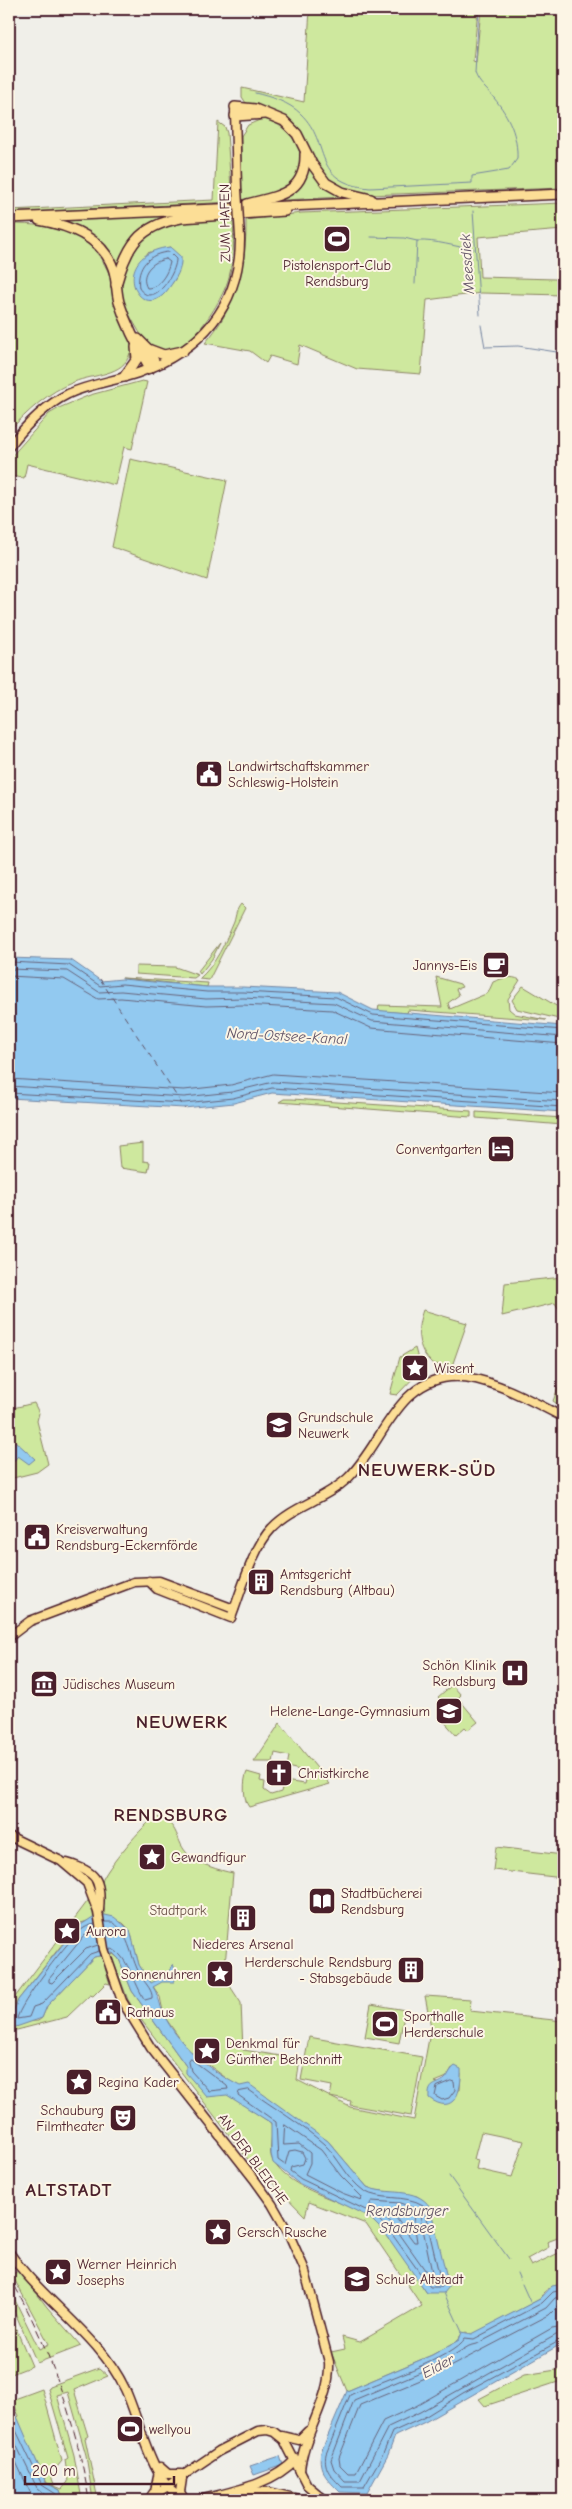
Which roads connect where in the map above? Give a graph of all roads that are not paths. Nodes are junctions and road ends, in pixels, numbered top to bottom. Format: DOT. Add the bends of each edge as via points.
graph roads {
  1 [pos="235,107"];
  2 [pos="266,114"];
  3 [pos="235,116"];
  4 [pos="305,151"];
  5 [pos="563,196"];
  6 [pos="389,202"];
  7 [pos="320,204"];
  8 [pos="227,209"];
  9 [pos="9,218"];
  10 [pos="116,285"];
  11 [pos="132,332"];
  12 [pos="136,342"];
  13 [pos="148,350"];
  14 [pos="183,351"];
  15 [pos="153,367"];
  16 [pos="124,377"];
  17 [pos="9,447"];
  18 [pos="563,1417"];
  19 [pos="149,1581"];
  20 [pos="234,1609"];
  21 [pos="9,1637"];
  22 [pos="9,1836"];
  23 [pos="61,1861"];
  24 [pos="98,1912"];
  25 [pos="9,2252"];
  26 [pos="312,2427"];
  27 [pos="274,2432"];
  28 [pos="304,2450"];
  29 [pos="153,2458"];
  30 [pos="294,2461"];
  31 [pos="300,2471"];
  32 [pos="159,2472"];
  33 [pos="184,2476"];
  34 [pos="167,2485"];
  35 [pos="239,2490"];
  36 [pos="175,2499"];
  37 [pos="147,2500"];
  38 [pos="186,2500"];
  39 [pos="199,2500"];
  40 [pos="302,2500"];
  41 [pos="325,2500"];
  1 -- 2 [label="highway"];
  1 -- 3 [label="main road, ZUM HAFEN"];
  2 -- 3 [label="highway"];
  2 -- 4 [label="highway" via="291,127"];
  3 -- 14 [label="main road, ZUM HAFEN, bridge" via="240,237 238,265 225,304 203,334"];
  4 -- 6 [label="highway" via="326,183 354,195"];
  4 -- 8 [label="highway" via="303,172 290,190 277,197"];
  5 -- 6 [label="highway"];
  6 -- 7 [label="highway"];
  7 -- 8 [label="highway"];
  7 -- 10 [label="highway" via="306,209 164,222 132,245 123,259"];
  8 -- 9 [label="highway"];
  9 -- 10 [label="highway" via="56,223 84,236 109,260"];
  10 -- 11 [label="highway" via="119,303"];
  11 -- 12 [label="highway"];
  11 -- 13 [label="highway"];
  12 -- 15 [label="highway"];
  12 -- 16 [label="highway" via="137,359"];
  13 -- 14 [label="highway" via="164,355"];
  13 -- 15 [label="highway"];
  14 -- 15 [label="main road, ZUM HAFEN"];
  15 -- 16 [label="main road, ZUM HAFEN"];
  16 -- 17 [label="main road, ZUM HAFEN" via="67,395 42,412"];
  18 -- 20 [label="main road" via="466,1376 433,1380 411,1392 350,1476 272,1528 261,1544"];
  19 -- 20 [label="main road" via="159,1581"];
  19 -- 20 [label="main road" via="157,1589 231,1618"];
  19 -- 21 [label="main road" via="125,1584 30,1621"];
  22 -- 23 [label="main road"];
  23 -- 24 [label="main road, AN DER BLEICHE" via="90,1888"];
  23 -- 24 [label="main road" via="80,1867 97,1878 100,1890"];
  24 -- 26 [label="main road, AN DER BLEICHE" via="104,1949 122,2001 152,2048 272,2204 304,2268 329,2362 327,2385"];
  25 -- 29 [label="main road" via="117,2374"];
  26 -- 27 [label="main road" via="299,2440 288,2440"];
  26 -- 28 [label="main road, AN DER BLEICHE"];
  27 -- 30 [label="main road" via="290,2448"];
  27 -- 33 [label="main road" via="258,2431 219,2451"];
  28 -- 30 [label="main road, AN DER BLEICHE"];
  28 -- 31 [label="main road"];
  29 -- 32 [label="main road"];
  29 -- 33 [label="main road" via="168,2474"];
  30 -- 31 [label="main road"];
  30 -- 35 [label="main road, AN DER BLEICHE" via="277,2475"];
  31 -- 41 [label="main road" via="307,2485"];
  32 -- 34 [label="main road"];
  32 -- 37 [label="main road" via="155,2491"];
  33 -- 34 [label="main road"];
  33 -- 36 [label="main road"];
  33 -- 38 [label="main road" via="180,2492"];
  34 -- 36 [label="main road"];
  34 -- 37 [label="main road"];
  35 -- 39 [label="main road"];
  35 -- 40 [label="main road" via="269,2492"];
  36 -- 38 [label="main road"];
}
